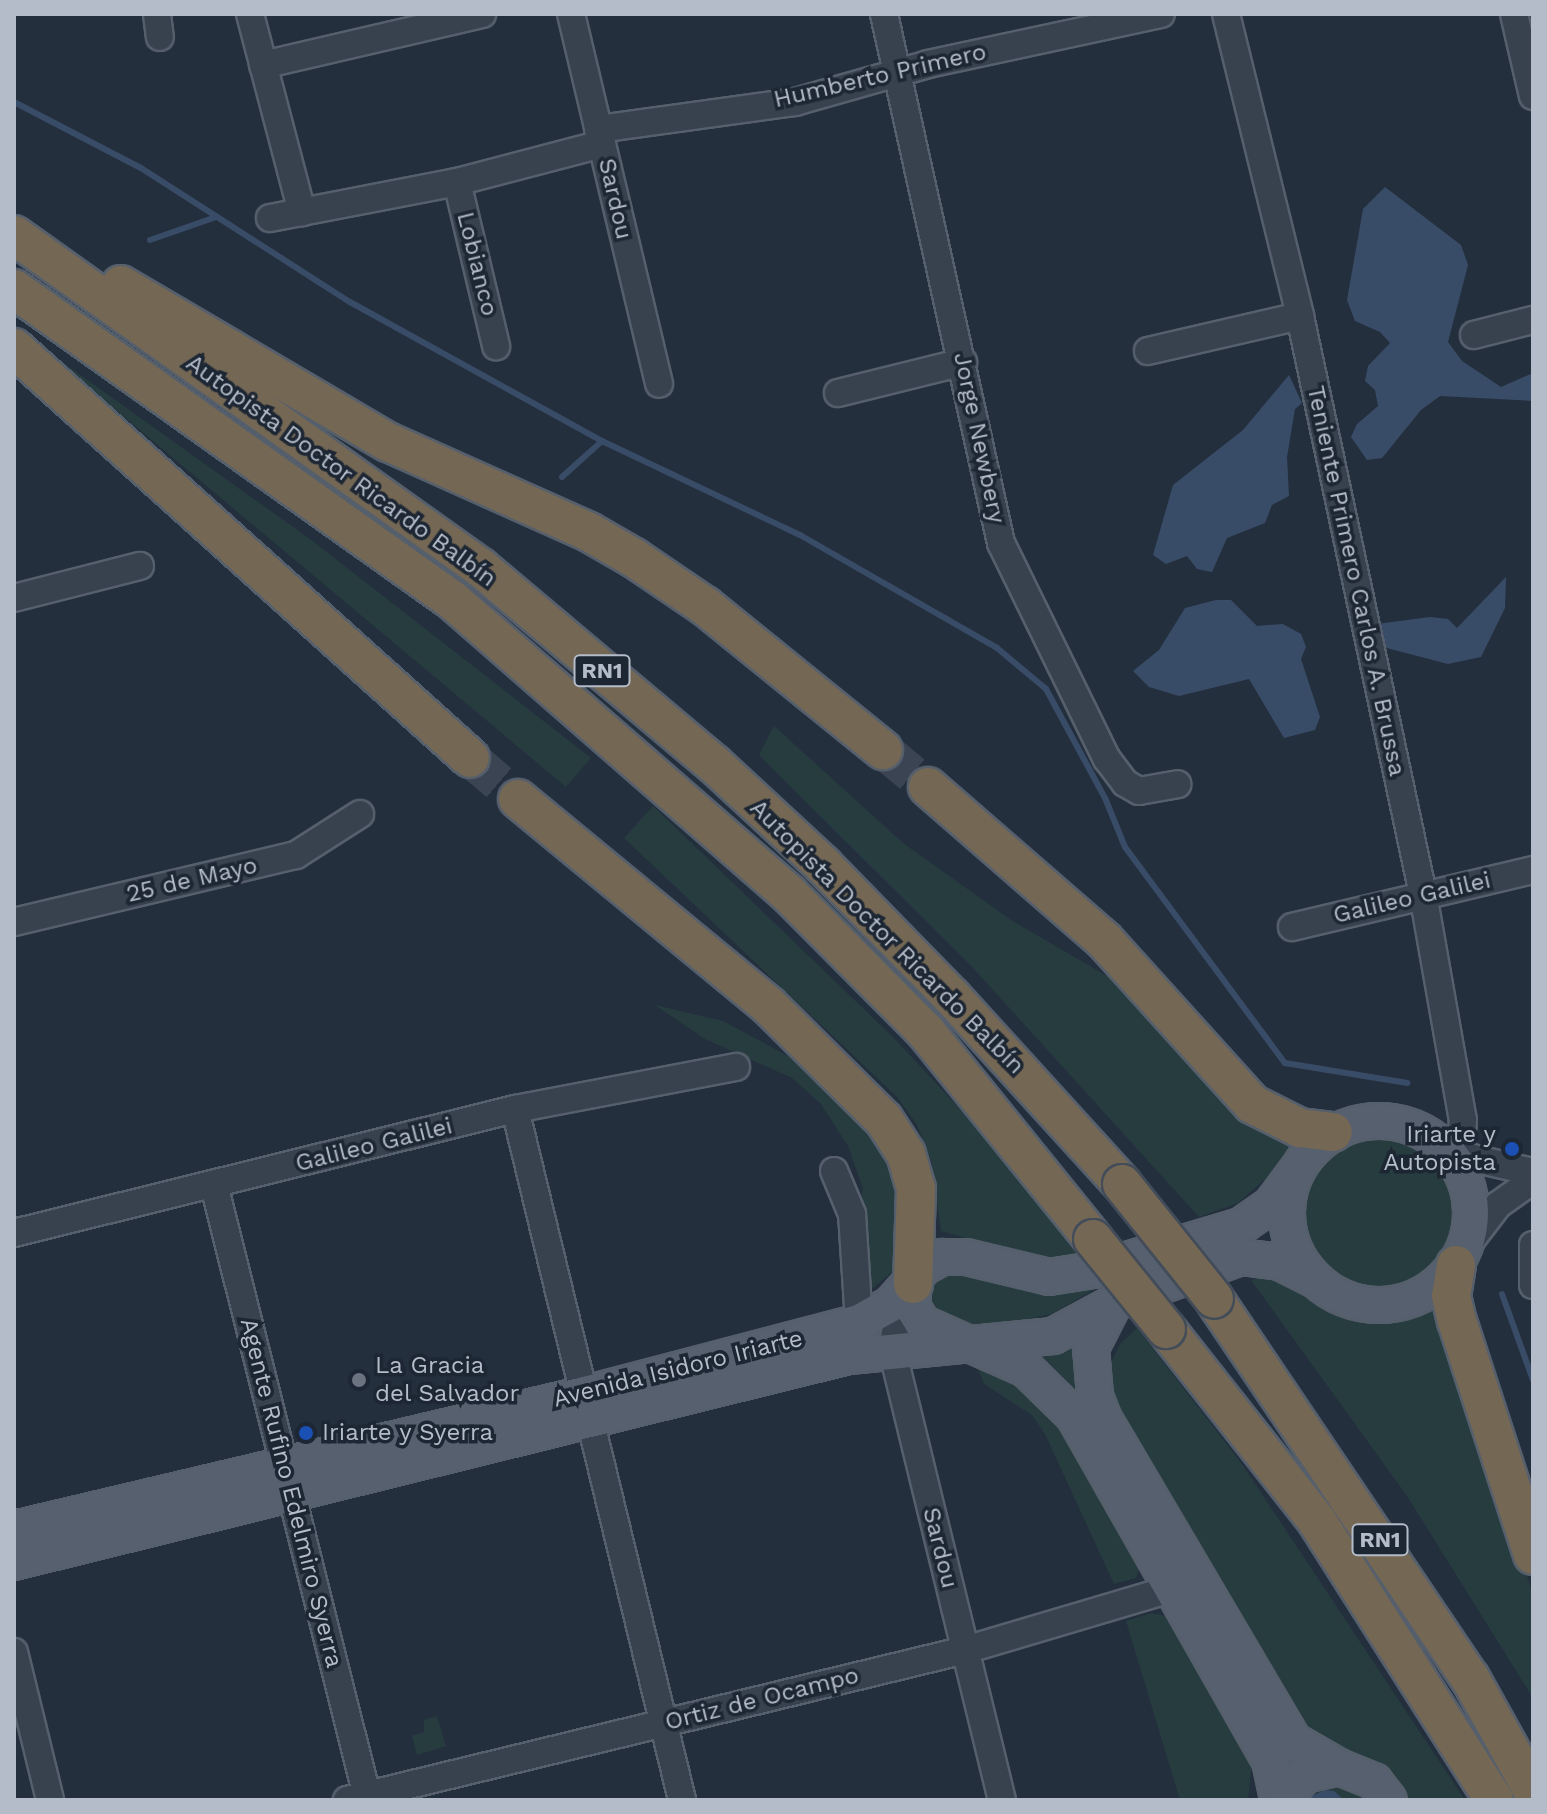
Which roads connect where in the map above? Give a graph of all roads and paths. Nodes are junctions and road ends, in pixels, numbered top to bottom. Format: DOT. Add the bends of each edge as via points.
graph roads {
  1 [pos="250,14"];
  2 [pos="482,14"];
  3 [pos="571,14"];
  4 [pos="884,14"];
  5 [pos="1161,14"];
  6 [pos="1226,14"];
  7 [pos="1514,14"];
  8 [pos="263,65"];
  9 [pos="899,75"];
  10 [pos="1533,96"];
  11 [pos="600,136"];
  12 [pos="457,182"];
  13 [pos="302,212"];
  14 [pos="14,218"];
  15 [pos="270,218"];
  16 [pos="14,235"];
  17 [pos="14,289"];
  18 [pos="1300,316"];
  19 [pos="1533,320"];
  20 [pos="1474,335"];
  21 [pos="496,346"];
  22 [pos="14,348"];
  23 [pos="1148,351"];
  24 [pos="963,362"];
  25 [pos="659,384"];
  26 [pos="838,393"];
  27 [pos="140,566"];
  28 [pos="14,598"];
  29 [pos="883,750"];
  30 [pos="470,758"];
  31 [pos="1177,784"];
  32 [pos="928,787"];
  33 [pos="518,799"];
  34 [pos="360,814"];
  35 [pos="1533,870"];
  36 [pos="1423,894"];
  37 [pos="14,922"];
  38 [pos="1292,927"];
  39 [pos="736,1067"];
  40 [pos="515,1109"];
  41 [pos="1333,1132"];
  42 [pos="1449,1146"];
  43 [pos="1297,1170"];
  44 [pos="834,1171"];
  45 [pos="1533,1172"];
  46 [pos="1533,1180"];
  47 [pos="214,1185"];
  48 [pos="14,1233"];
  49 [pos="1533,1245"];
  50 [pos="1460,1257"];
  51 [pos="1315,1280"];
  52 [pos="1533,1285"];
  53 [pos="908,1290"];
  54 [pos="1114,1303"];
  55 [pos="851,1335"];
  56 [pos="963,1343"];
  57 [pos="892,1349"];
  58 [pos="588,1407"];
  59 [pos="286,1479"];
  60 [pos="14,1529"];
  61 [pos="1533,1555"];
  62 [pos="14,1562"];
  63 [pos="1174,1588"];
  64 [pos="965,1650"];
  65 [pos="14,1652"];
  66 [pos="664,1723"];
  67 [pos="1339,1767"];
  68 [pos="1533,1791"];
  69 [pos="361,1798"];
  70 [pos="50,1800"];
  71 [pos="682,1800"];
  72 [pos="1002,1800"];
  73 [pos="1280,1800"];
  74 [pos="1389,1800"];
  75 [pos="1494,1800"];
  1 -- 8 [label="street"];
  2 -- 8 [label="street"];
  3 -- 11 [label="street, Sardou"];
  4 -- 9 [label="street, Jorge Newbery"];
  5 -- 9 [label="street, Humberto Primero" via="928,64"];
  6 -- 18 [label="street, Teniente Primero Carlos A. Brussa"];
  7 -- 10 [label="street"];
  8 -- 13 [label="street"];
  9 -- 11 [label="street, Humberto Primero" via="795,102"];
  9 -- 24 [label="street, Jorge Newbery"];
  11 -- 12 [label="street, Humberto Primero"];
  11 -- 25 [label="street, Sardou"];
  12 -- 13 [label="street, Humberto Primero"];
  12 -- 21 [label="street, Lobianco"];
  13 -- 15 [label="street, Humberto Primero"];
  14 -- 29 [label="highway" via="388,442 589,532 634,558 705,606"];
  16 -- 68 [label="highway, Autopista Doctor Ricardo Balbín / RN1, bridge" via="481,568 714,764 823,865 1122,1184 1214,1299 1462,1665"];
  17 -- 75 [label="highway, Autopista Doctor Ricardo Balbín / RN1, bridge" via="452,600 754,863 926,1032 1317,1521"];
  18 -- 23 [label="street"];
  18 -- 36 [label="street, Teniente Primero Carlos A. Brussa"];
  19 -- 20 [label="street"];
  22 -- 30 [label="highway"];
  24 -- 26 [label="street"];
  24 -- 31 [label="street, Jorge Newbery" via="1001,543 1082,712 1125,783 1150,793"];
  27 -- 28 [label="street"];
  32 -- 41 [label="highway" via="1094,930 1252,1104 1300,1128"];
  33 -- 53 [label="highway" via="768,1005 884,1120 906,1154 916,1189"];
  34 -- 37 [label="street, 25 de Mayo" via="296,855"];
  35 -- 36 [label="street, Galileo Galilei"];
  36 -- 38 [label="street, Galileo Galilei"];
  36 -- 42 [label="street, Teniente Primero Carlos A. Brussa" via="1463,1120"];
  39 -- 40 [label="street, Galileo Galilei"];
  40 -- 47 [label="street, Galileo Galilei"];
  40 -- 58 [label="street"];
  41 -- 42 [label="main road" via="1359,1122 1387,1120"];
  41 -- 43 [label="main road"];
  42 -- 45 [label="street"];
  42 -- 50 [label="main road" via="1471,1202"];
  43 -- 51 [label="main road" via="1287,1198 1288,1228 1297,1256"];
  43 -- 53 [label="main road, Avenida Isidoro Iriarte" via="1258,1216 1213,1235 1067,1276 1025,1274 954,1255 932,1262"];
  44 -- 55 [label="street" via="852,1214"];
  46 -- 50 [label="street" via="1498,1205"];
  47 -- 48 [label="street, Galileo Galilei"];
  47 -- 59 [label="street, Agente Rufino Edelmiro Syerra"];
  49 -- 52 [label="street"];
  50 -- 51 [label="main road" via="1415,1298 1389,1305 1350,1300"];
  50 -- 61 [label="highway" via="1451,1296 1457,1321"];
  51 -- 54 [label="main road, Avenida Isidoro Iriarte" via="1280,1262 1241,1257"];
  53 -- 55 [label="main road, Avenida Isidoro Iriarte"];
  53 -- 56 [label="main road" via="922,1323"];
  53 -- 57 [label="street, Sardou"];
  54 -- 56 [label="main road, Avenida Isidoro Iriarte" via="1053,1336"];
  54 -- 67 [label="main road" via="1091,1348 1095,1396 1104,1419 1294,1741"];
  55 -- 57 [label="main road, Avenida Isidoro Iriarte"];
  55 -- 58 [label="main road, Avenida Isidoro Iriarte"];
  56 -- 57 [label="main road, Avenida Isidoro Iriarte"];
  56 -- 63 [label="main road" via="1026,1369 1064,1403"];
  57 -- 64 [label="street, Sardou"];
  58 -- 59 [label="main road, Avenida Isidoro Iriarte"];
  58 -- 66 [label="street"];
  59 -- 60 [label="main road, Avenida Isidoro Iriarte"];
  59 -- 62 [label="main road, Avenida Isidoro Iriarte"];
  59 -- 69 [label="street, Agente Rufino Edelmiro Syerra"];
  63 -- 64 [label="street, Ortiz de Ocampo"];
  63 -- 73 [label="main road" via="1270,1761"];
  64 -- 66 [label="street, Ortiz de Ocampo"];
  64 -- 72 [label="street, Sardou"];
  65 -- 70 [label="street"];
  66 -- 69 [label="street, Ortiz de Ocampo"];
  66 -- 71 [label="street"];
  67 -- 73 [label="main road" via="1305,1775"];
  67 -- 74 [label="main road" via="1374,1781"];
}
